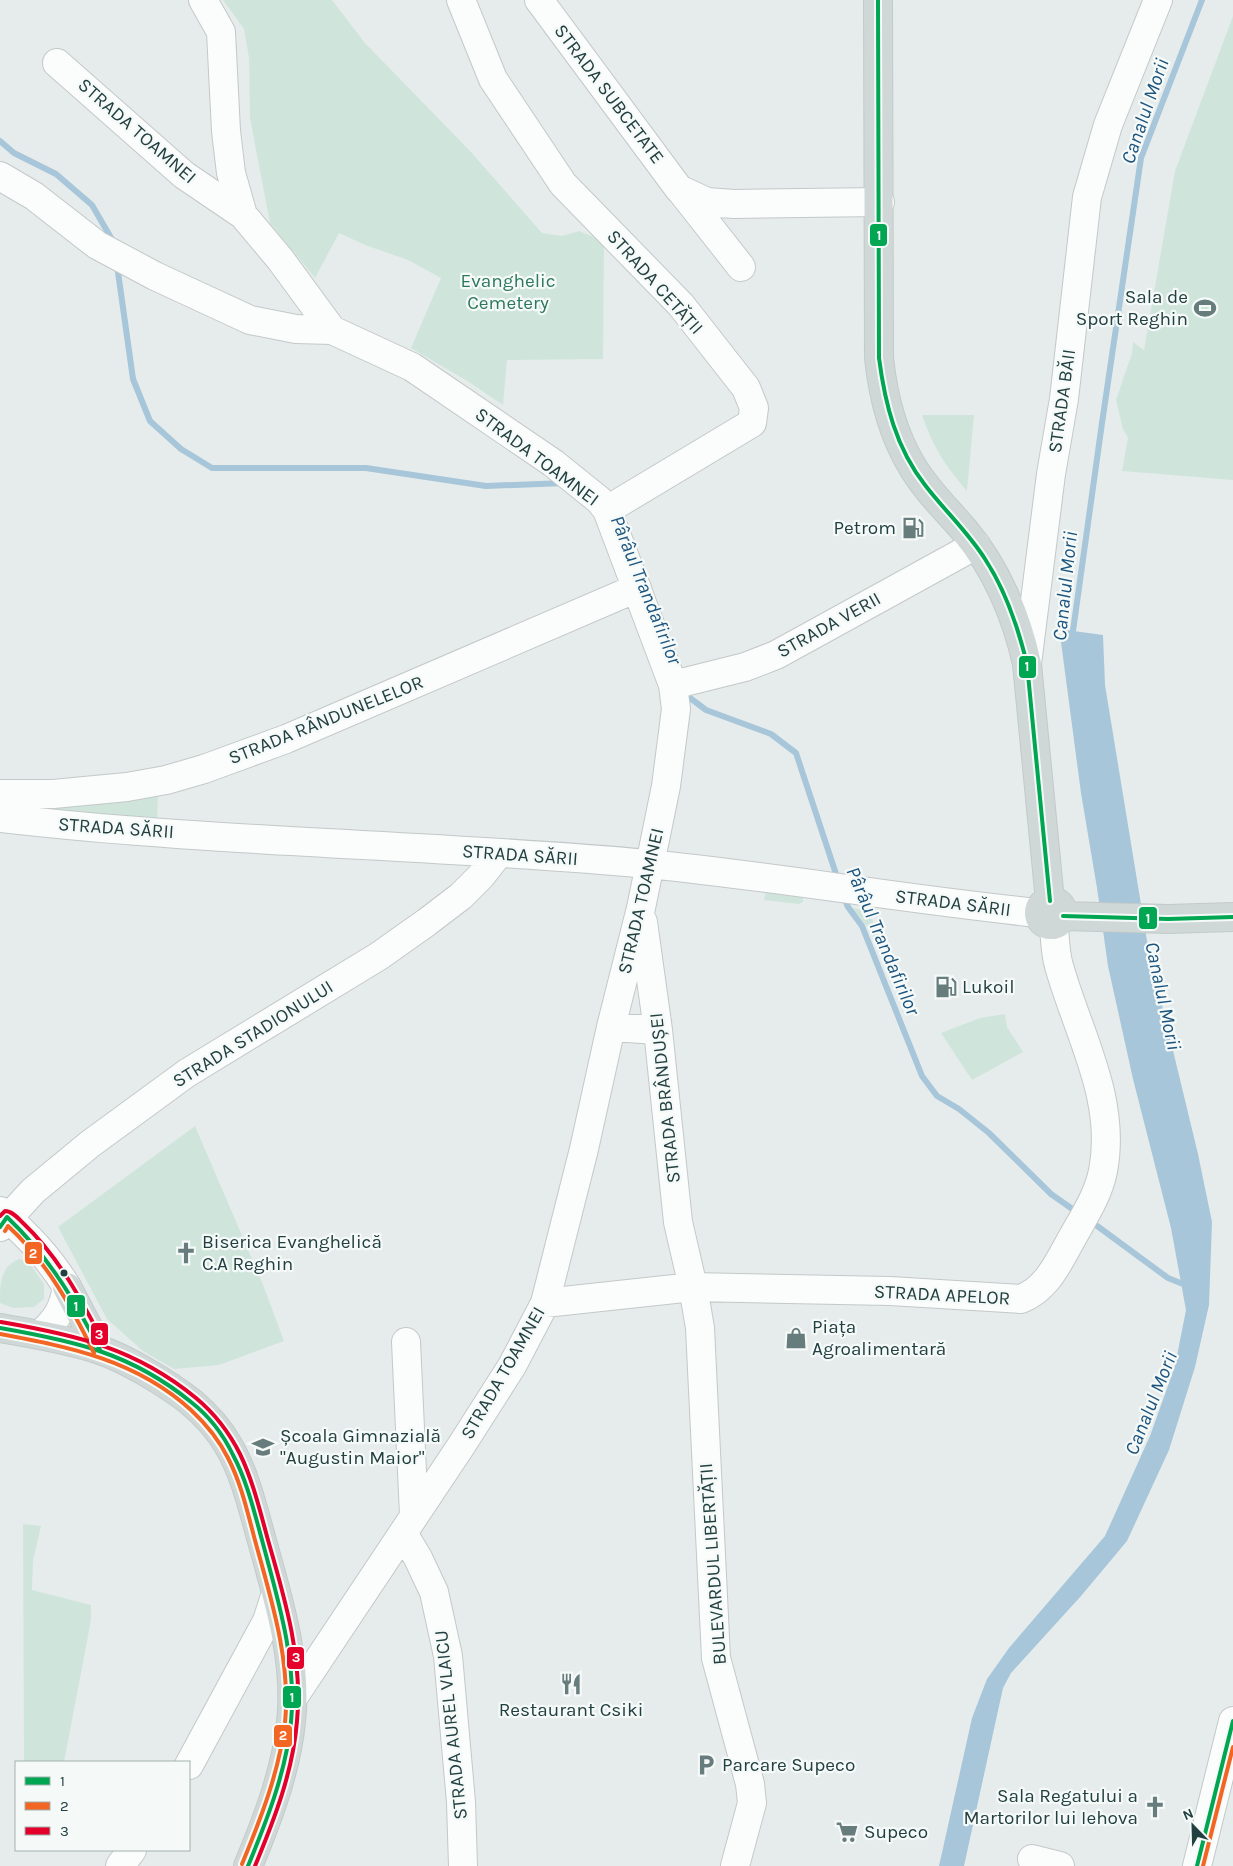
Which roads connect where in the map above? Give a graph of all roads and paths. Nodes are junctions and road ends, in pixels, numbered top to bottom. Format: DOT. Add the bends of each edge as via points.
graph roads {
  1 [pos="203,0"];
  2 [pos="461,0"];
  3 [pos="539,0"];
  4 [pos="878,0"];
  5 [pos="1158,0"];
  6 [pos="57,63"];
  7 [pos="0,176"];
  8 [pos="679,188"];
  9 [pos="880,202"];
  10 [pos="243,215"];
  11 [pos="741,267"];
  12 [pos="332,330"];
  13 [pos="607,510"];
  14 [pos="976,545"];
  15 [pos="629,592"];
  16 [pos="1027,664"];
  17 [pos="675,697"];
  18 [pos="0,794"];
  19 [pos="0,818"];
  20 [pos="499,853"];
  21 [pos="650,865"];
  22 [pos="641,908"];
  23 [pos="1058,915"];
  24 [pos="1233,917"];
  25 [pos="611,1027"];
  26 [pos="658,1030"];
  27 [pos="2,1218"];
  28 [pos="66,1287"];
  29 [pos="693,1287"];
  30 [pos="545,1303"];
  31 [pos="0,1328"];
  32 [pos="40,1335"];
  33 [pos="406,1342"];
  34 [pos="100,1350"];
  35 [pos="409,1524"];
  36 [pos="276,1593"];
  37 [pos="293,1698"];
  38 [pos="1233,1721"];
  39 [pos="190,1763"];
  40 [pos="131,1851"];
  41 [pos="1032,1859"];
  42 [pos="120,1866"];
  43 [pos="248,1866"];
  44 [pos="463,1866"];
  45 [pos="735,1866"];
  46 [pos="1060,1866"];
  47 [pos="1197,1866"];
  1 -- 10 [label="street, STRADA TOAMNEI" via="221,32 231,173"];
  2 -- 13 [label="street, STRADA CETĂȚII" via="493,79 563,184 681,305 746,388 754,408 752,423"];
  3 -- 8 [label="street, STRADA SUBCETATE"];
  4 -- 9 [label="main road"];
  5 -- 16 [label="street, STRADA BĂII" via="1108,125 1087,197 1064,399 1051,474"];
  6 -- 10 [label="street, STRADA TOAMNEI" via="184,175"];
  7 -- 12 [label="street" via="34,196 97,245 155,276 250,320 296,329"];
  8 -- 9 [label="street, STRADA SUBCETATE" via="707,202 734,204"];
  8 -- 11 [label="street, STRADA SUBCETATE"];
  9 -- 14 [label="main road" via="879,358 888,410 917,475"];
  10 -- 12 [label="street, STRADA TOAMNEI"];
  12 -- 13 [label="street, STRADA TOAMNEI" via="412,367 552,463"];
  13 -- 15 [label="street, STRADA TOAMNEI"];
  14 -- 16 [label="main road" via="1012,613"];
  14 -- 17 [label="street, STRADA VERII" via="776,655"];
  15 -- 17 [label="street, STRADA TOAMNEI"];
  15 -- 18 [label="street, STRADA RÂNDUNELELOR" via="286,739 204,769 127,787 54,794"];
  16 -- 23 [label="main road"];
  17 -- 21 [label="street, STRADA TOAMNEI" via="666,786"];
  19 -- 20 [label="street, STRADA SĂRII" via="83,827"];
  20 -- 21 [label="street, STRADA SĂRII"];
  20 -- 27 [label="street, STRADA STADIONULUI" via="461,896 427,922 379,956 187,1073 90,1144"];
  21 -- 22 [label="street, STRADA TOAMNEI"];
  21 -- 23 [label="street, STRADA SĂRII"];
  22 -- 25 [label="street, STRADA TOAMNEI"];
  22 -- 26 [label="street, STRADA BRÂNDUȘEI"];
  23 -- 24 [label="main road, STRADA SĂRII" via="1168,919"];
  23 -- 29 [label="street, STRADA APELOR" via="1059,966 1099,1084 1106,1129 1103,1172 1093,1201 1043,1286 1021,1299 890,1291"];
  25 -- 26 [label="street"];
  25 -- 30 [label="street, STRADA TOAMNEI"];
  26 -- 29 [label="street, STRADA BRÂNDUȘEI" via="678,1222"];
  27 -- 28 [label="street" via="28,1236 50,1261"];
  28 -- 32 [label="street" via="64,1304 58,1316"];
  28 -- 34 [label="main road"];
  29 -- 30 [label="street, STRADA APELOR"];
  29 -- 45 [label="street, BULEVARDUL LIBERTĂȚII" via="703,1371 716,1658 752,1803"];
  30 -- 35 [label="street, STRADA TOAMNEI" via="512,1366"];
  31 -- 32 [label="main road"];
  32 -- 34 [label="main road"];
  33 -- 35 [label="street"];
  34 -- 36 [label="main road" via="122,1359 191,1402 228,1444 254,1511"];
  35 -- 37 [label="street, STRADA TOAMNEI"];
  35 -- 44 [label="street, STRADA AUREL VLAICU" via="418,1558 434,1592 448,1656 461,1802"];
  36 -- 37 [label="main road" via="292,1670"];
  36 -- 39 [label="street" via="267,1621"];
  37 -- 43 [label="main road" via="281,1774"];
  38 -- 47 [label="street"];
  40 -- 42 [label="street"];
  41 -- 46 [label="street"];
}
